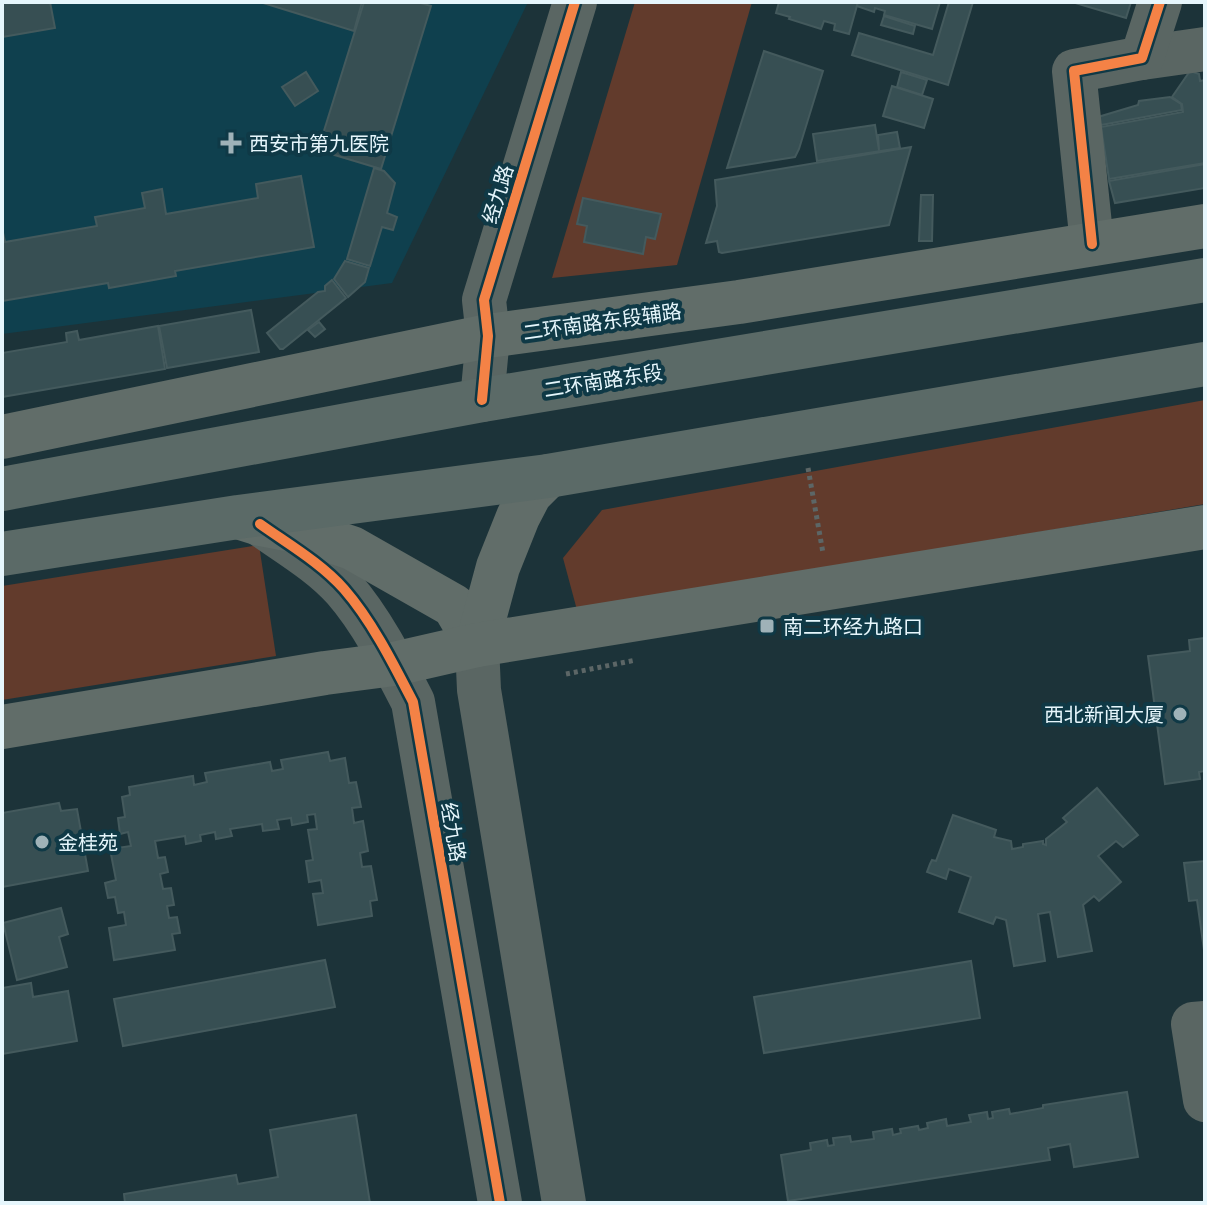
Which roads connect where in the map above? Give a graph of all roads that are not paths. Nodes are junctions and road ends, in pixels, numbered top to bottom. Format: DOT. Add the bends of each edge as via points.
graph roads {
  1 [pos="575,2"];
  2 [pos="1160,2"];
  3 [pos="1205,49"];
  4 [pos="1142,58"];
  5 [pos="1205,226"];
  6 [pos="1092,244"];
  7 [pos="1205,280"];
  8 [pos="488,336"];
  9 [pos="1205,364"];
  10 [pos="482,400"];
  11 [pos="2,437"];
  12 [pos="548,476"];
  13 [pos="2,489"];
  14 [pos="249,520"];
  15 [pos="1205,527"];
  16 [pos="2,554"];
  17 [pos="477,645"];
  18 [pos="394,664"];
  19 [pos="2,727"];
  20 [pos="1205,1023"];
  21 [pos="1205,1100"];
  22 [pos="500,1203"];
  23 [pos="564,1203"];
  1 -- 8 [label="street, 经九路" via="484,300"];
  2 -- 4 [label="street"];
  3 -- 4 [label="street"];
  4 -- 6 [label="street" via="1074,71"];
  5 -- 6 [label="main road, 二环南路东段辅路"];
  6 -- 8 [label="main road, 二环南路东段辅路" via="739,302"];
  7 -- 10 [label="highway, 二环南路东段"];
  8 -- 10 [label="street, 经九路"];
  8 -- 11 [label="main road, 二环南路东段辅路"];
  9 -- 12 [label="highway"];
  10 -- 13 [label="highway, 二环南路东段"];
  12 -- 14 [label="highway"];
  12 -- 17 [label="main road" via="518,517"];
  14 -- 16 [label="highway"];
  14 -- 17 [label="main road" via="352,548 454,606"];
  14 -- 18 [label="street, 经九路" via="322,568 345,590"];
  15 -- 17 [label="main road"];
  17 -- 18 [label="main road"];
  17 -- 23 [label="street" via="479,690"];
  18 -- 19 [label="main road"];
  18 -- 22 [label="street, 经九路" via="413,702"];
  20 -- 21 [label="street" via="1193,1024"];
}
